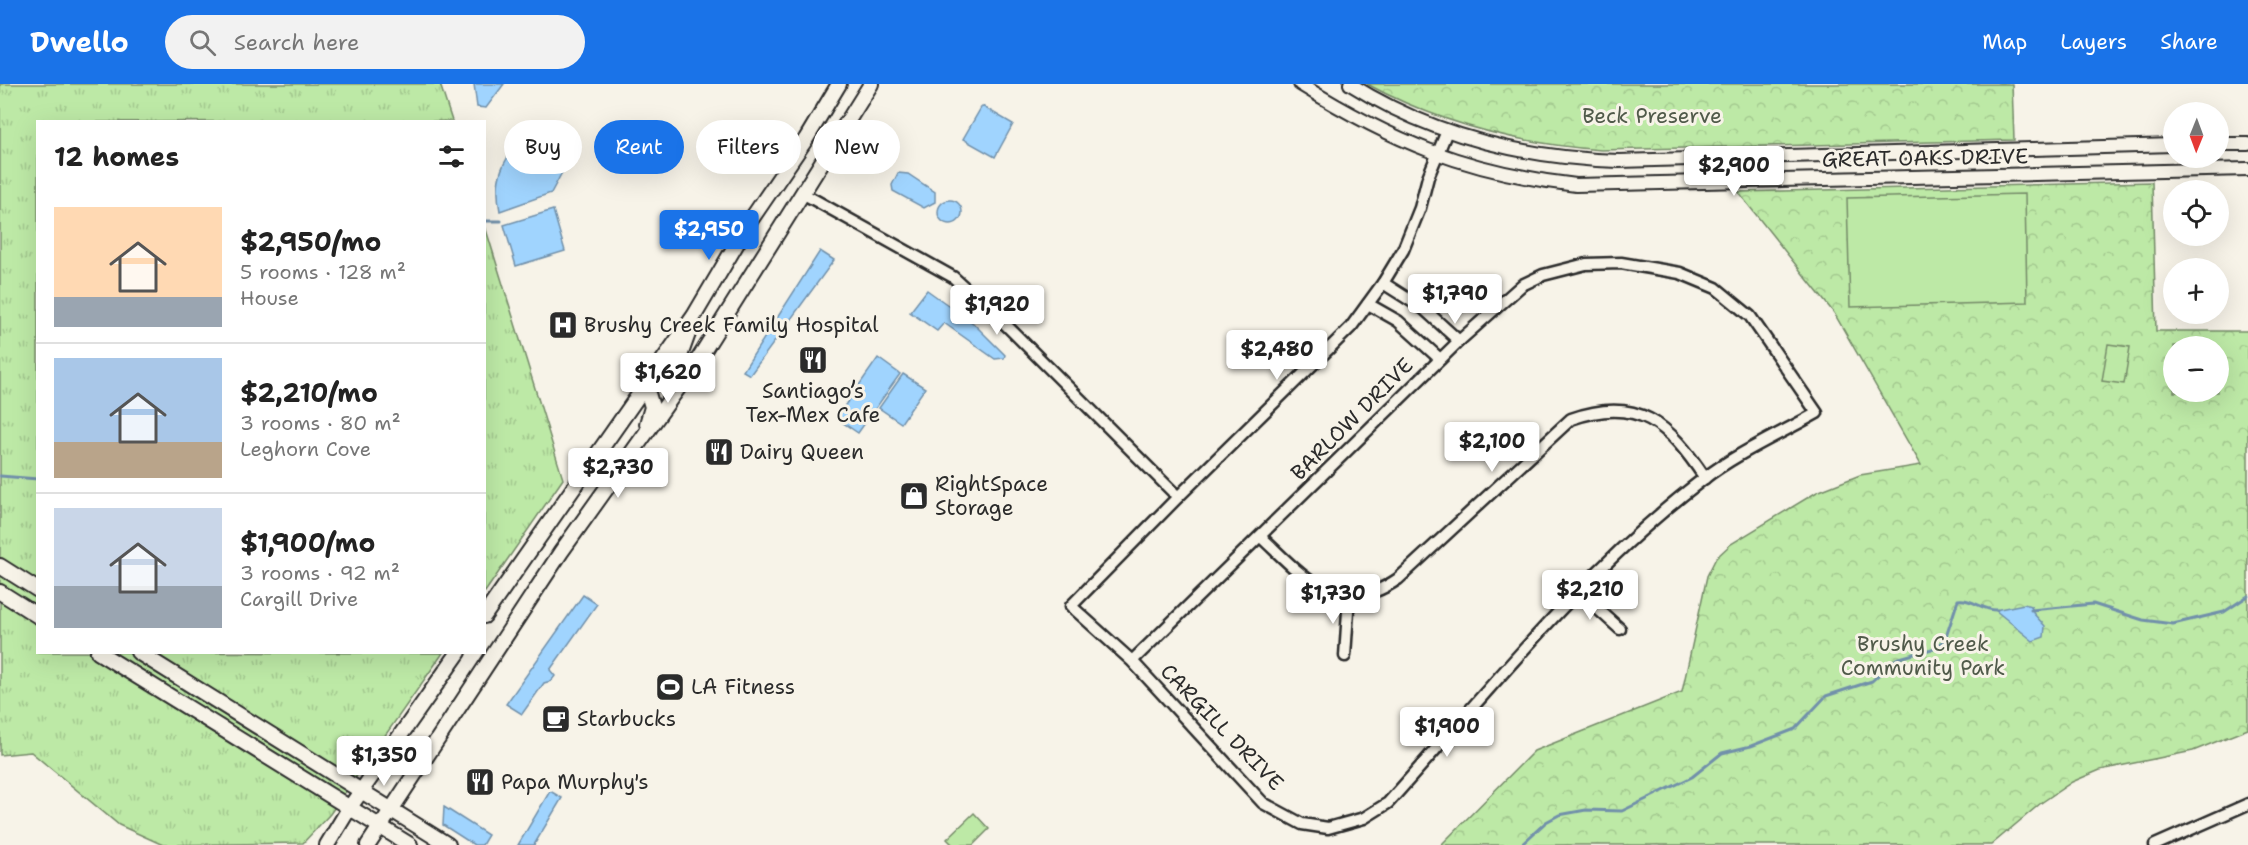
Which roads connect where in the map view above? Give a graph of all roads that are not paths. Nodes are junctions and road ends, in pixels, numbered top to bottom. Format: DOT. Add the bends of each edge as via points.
graph roads {
  1 [pos="838,84"];
  2 [pos="872,84"];
  3 [pos="1300,84"];
  4 [pos="1350,84"];
  5 [pos="1448,131"];
  6 [pos="2229,144"];
  7 [pos="2248,144"];
  8 [pos="2163,145"];
  9 [pos="1437,156"];
  10 [pos="2248,169"];
  11 [pos="802,193"];
  12 [pos="1383,283"];
  13 [pos="1368,304"];
  14 [pos="694,316"];
  15 [pos="1459,341"];
  16 [pos="1440,359"];
  17 [pos="642,388"];
  18 [pos="673,394"];
  19 [pos="1816,413"];
  20 [pos="644,434"];
  21 [pos="1705,478"];
  22 [pos="1178,496"];
  23 [pos="1261,537"];
  24 [pos="0,566"];
  25 [pos="36,589"];
  26 [pos="1578,591"];
  27 [pos="0,592"];
  28 [pos="1349,596"];
  29 [pos="486,613"];
  30 [pos="36,615"];
  31 [pos="1620,629"];
  32 [pos="101,654"];
  33 [pos="141,654"];
  34 [pos="458,654"];
  35 [pos="1345,656"];
  36 [pos="1132,661"];
  37 [pos="362,791"];
  38 [pos="2248,804"];
  39 [pos="350,807"];
  40 [pos="389,809"];
  41 [pos="380,826"];
  42 [pos="327,845"];
  43 [pos="368,845"];
  44 [pos="410,845"];
  45 [pos="448,845"];
  46 [pos="2155,845"];
  1 -- 14 [label="main road"];
  2 -- 11 [label="main road"];
  3 -- 9 [label="street, GREAT OAKS DRIVE" via="1354,118"];
  4 -- 5 [label="street, GREAT OAKS DRIVE" via="1395,109"];
  5 -- 8 [label="street, GREAT OAKS DRIVE" via="1541,156 1619,161"];
  5 -- 9 [label="street"];
  6 -- 7 [label="street"];
  9 -- 10 [label="street, GREAT OAKS DRIVE" via="1512,176 1594,185"];
  9 -- 12 [label="street" via="1403,250"];
  11 -- 18 [label="main road"];
  11 -- 22 [label="street" via="953,277"];
  12 -- 13 [label="street"];
  12 -- 15 [label="street" via="1424,309"];
  13 -- 16 [label="street" via="1398,321"];
  13 -- 22 [label="street" via="1351,327"];
  14 -- 17 [label="main road"];
  14 -- 18 [label="main road" via="671,381"];
  15 -- 16 [label="street, BARLOW DRIVE"];
  15 -- 19 [label="street, BARLOW DRIVE" via="1522,285 1543,275 1586,264 1621,263 1669,270 1716,288 1750,316"];
  16 -- 23 [label="street, BARLOW DRIVE"];
  17 -- 20 [label="main road" via="652,407"];
  17 -- 29 [label="main road"];
  18 -- 20 [label="main road"];
  19 -- 21 [label="street, CARGILL DRIVE"];
  20 -- 40 [label="main road"];
  21 -- 26 [label="street, CARGILL DRIVE" via="1645,526"];
  21 -- 28 [label="street" via="1664,428 1636,412 1591,412 1571,419 1398,579 1371,593"];
  22 -- 36 [label="street, CARGILL DRIVE" via="1071,606"];
  23 -- 28 [label="street" via="1314,586"];
  23 -- 36 [label="street, BARLOW DRIVE"];
  24 -- 25 [label="main road"];
  26 -- 31 [label="street"];
  26 -- 36 [label="street, CARGILL DRIVE" via="1388,803 1364,818 1328,828 1302,824 1263,803"];
  27 -- 30 [label="main road"];
  28 -- 35 [label="street"];
  32 -- 39 [label="main road"];
  33 -- 37 [label="main road"];
  34 -- 37 [label="main road"];
  37 -- 39 [label="main road"];
  37 -- 40 [label="main road"];
  38 -- 46 [label="street"];
  39 -- 41 [label="main road"];
  39 -- 42 [label="main road"];
  40 -- 41 [label="main road"];
  40 -- 45 [label="main road"];
  41 -- 43 [label="main road"];
  41 -- 44 [label="main road"];
}
